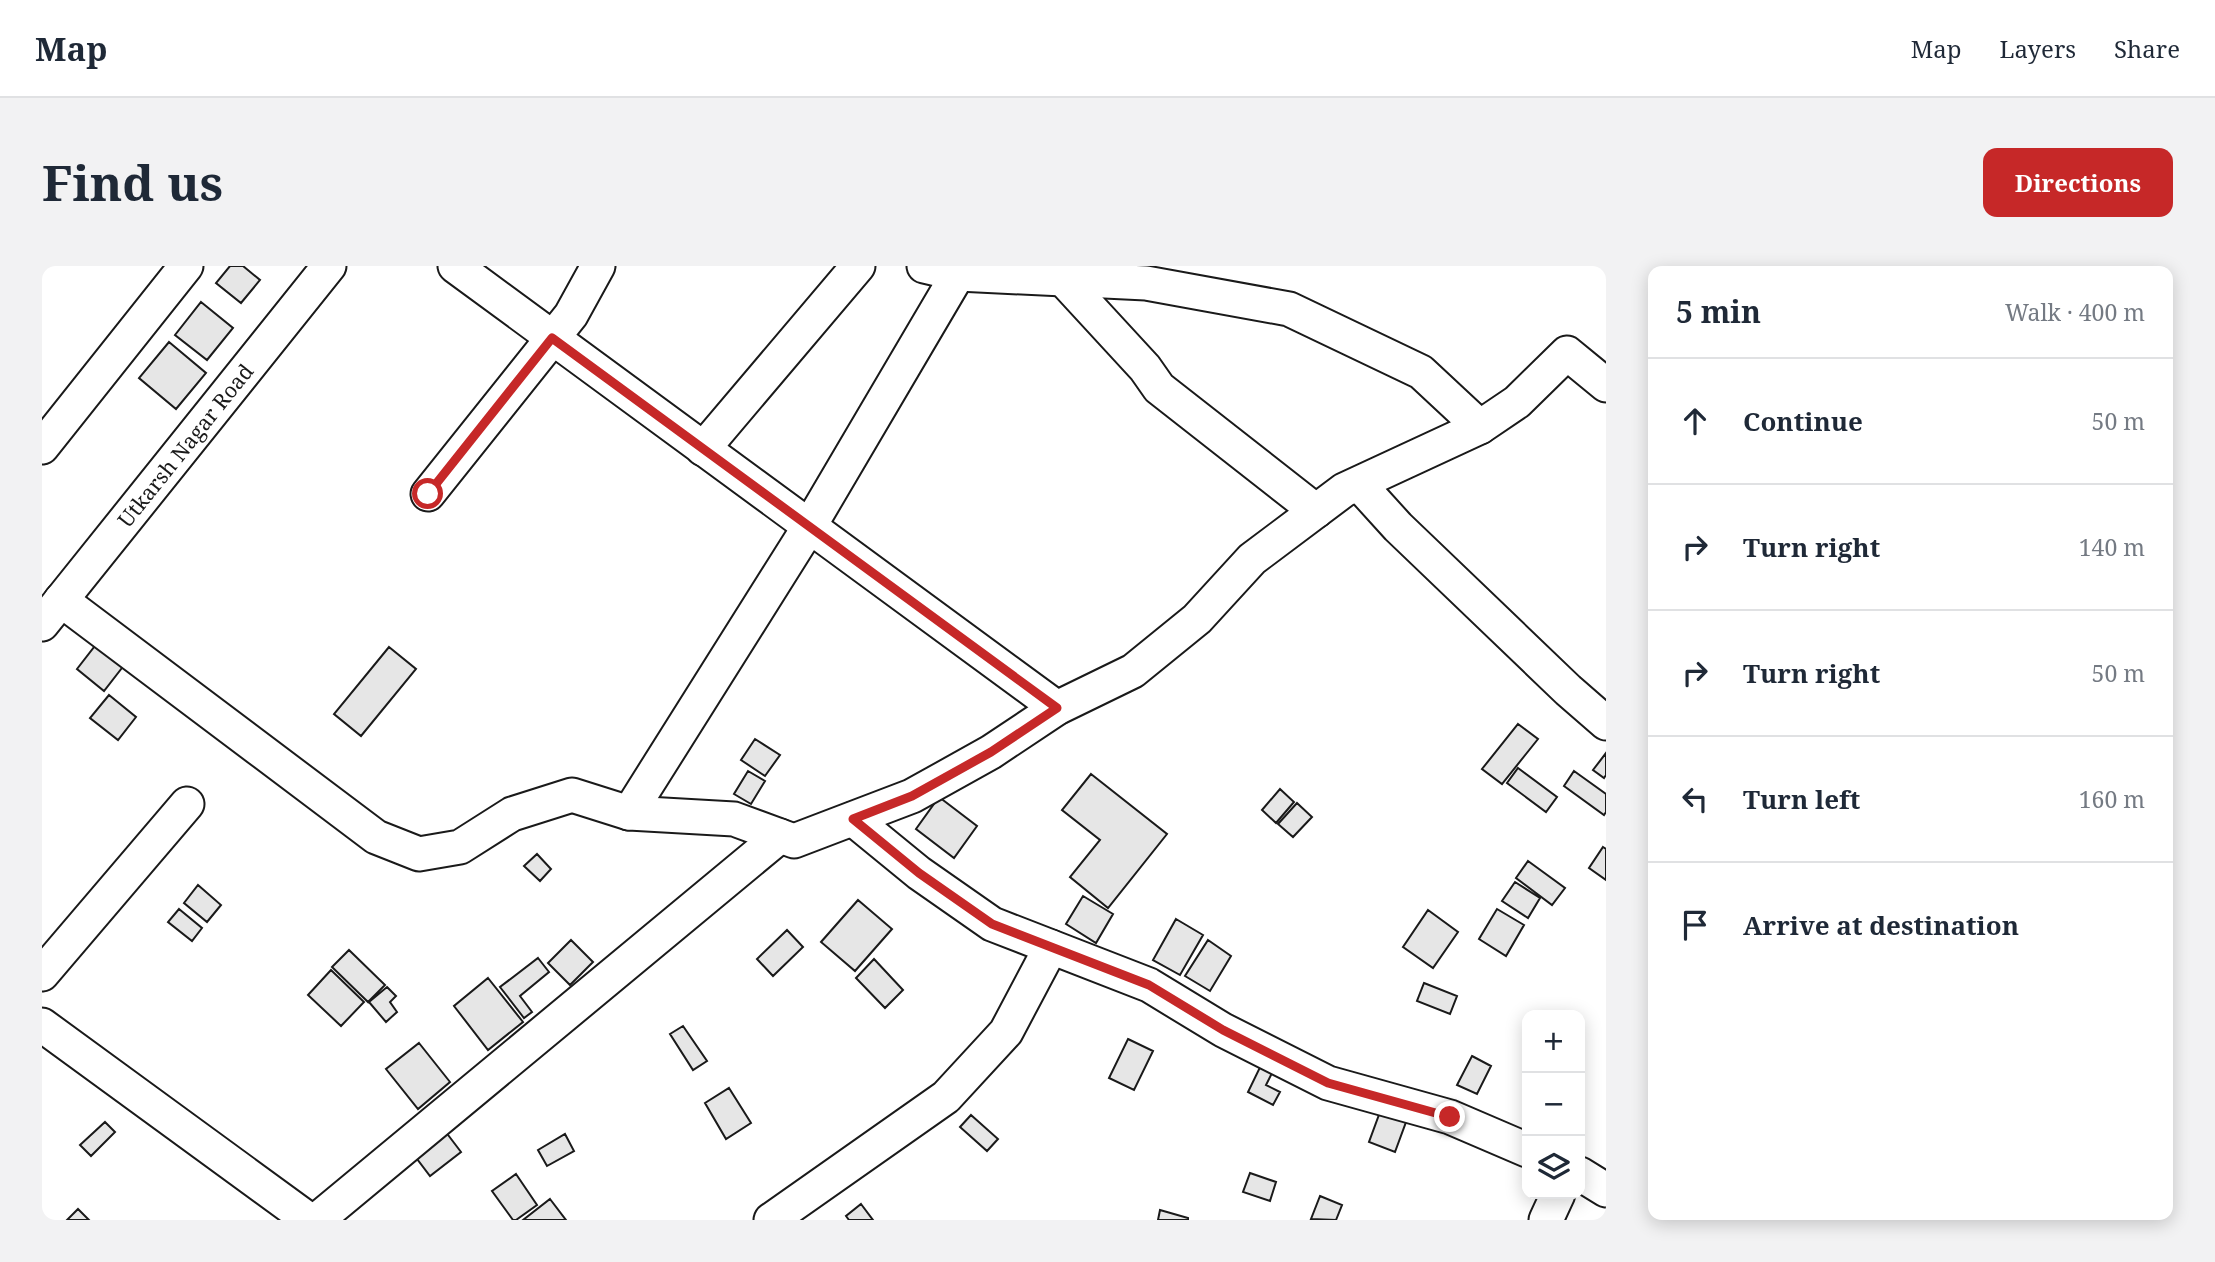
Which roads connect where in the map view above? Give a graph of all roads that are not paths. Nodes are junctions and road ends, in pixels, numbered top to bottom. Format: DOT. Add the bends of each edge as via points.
graph roads {
  1 [pos="186,266"];
  2 [pos="329,266"];
  3 [pos="455,266"];
  4 [pos="598,266"];
  5 [pos="858,266"];
  6 [pos="924,266"];
  7 [pos="958,274"];
  8 [pos="1063,279"];
  9 [pos="552,338"];
  10 [pos="1606,385"];
  11 [pos="1480,427"];
  12 [pos="43,445"];
  13 [pos="703,449"];
  14 [pos="1359,484"];
  15 [pos="428,494"];
  16 [pos="1316,511"];
  17 [pos="809,527"];
  18 [pos="52,612"];
  19 [pos="1057,708"];
  20 [pos="1606,723"];
  21 [pos="187,804"];
  22 [pos="628,813"];
  23 [pos="853,819"];
  24 [pos="780,836"];
  25 [pos="1051,947"];
  26 [pos="42,974"];
  27 [pos="42,1025"];
  28 [pos="1522,1148"];
  29 [pos="1585,1177"];
  30 [pos="1606,1189"];
  31 [pos="1556,1199"];
  32 [pos="309,1220"];
  33 [pos="317,1220"];
  34 [pos="771,1220"];
  35 [pos="1546,1220"];
  1 -- 12 [label="street"];
  2 -- 18 [label="street, Utkarsh Nagar Road"];
  3 -- 9 [label="street"];
  4 -- 9 [label="street" via="571,315"];
  5 -- 13 [label="street"];
  6 -- 7 [label="street"];
  7 -- 8 [label="street"];
  7 -- 17 [label="street"];
  8 -- 11 [label="street" via="1146,283 1289,309 1421,372"];
  8 -- 16 [label="street" via="1159,388"];
  9 -- 13 [label="street"];
  9 -- 15 [label="street"];
  10 -- 11 [label="street" via="1567,353 1517,402"];
  11 -- 14 [label="street"];
  13 -- 17 [label="street"];
  14 -- 16 [label="street"];
  14 -- 20 [label="street" via="1398,527"];
  16 -- 19 [label="street" via="1252,559 1197,619 1133,671"];
  17 -- 19 [label="street"];
  17 -- 22 [label="street"];
  18 -- 22 [label="street" via="376,837 419,854 460,847 512,814 572,795"];
  19 -- 23 [label="street" via="912,796"];
  21 -- 26 [label="street"];
  22 -- 24 [label="street" via="734,819"];
  23 -- 24 [label="street" via="794,841"];
  23 -- 25 [label="street" via="992,924"];
  24 -- 33 [label="street"];
  25 -- 28 [label="street" via="1149,985 1223,1030 1328,1083 1450,1117"];
  25 -- 34 [label="street" via="1006,1032 946,1097"];
  27 -- 32 [label="street"];
  29 -- 30 [label="street"];
  31 -- 35 [label="street"];
}
